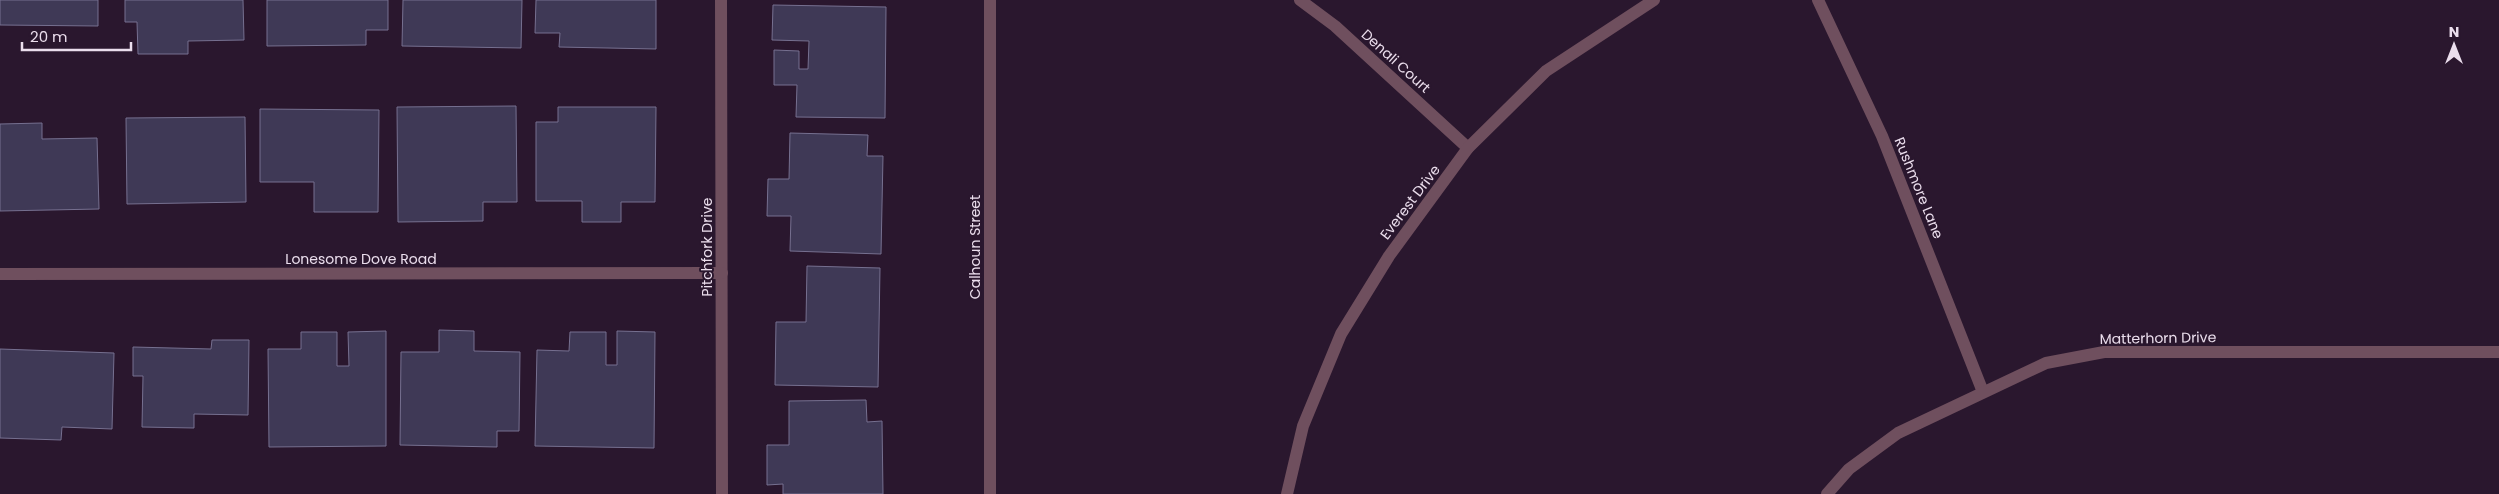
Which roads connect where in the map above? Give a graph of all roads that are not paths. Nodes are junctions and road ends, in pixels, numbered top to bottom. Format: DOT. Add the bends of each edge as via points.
graph roads {
  1 [pos="721,0"];
  2 [pos="990,0"];
  3 [pos="1300,0"];
  4 [pos="1654,0"];
  5 [pos="1818,0"];
  6 [pos="1468,148"];
  7 [pos="722,273"];
  8 [pos="0,274"];
  9 [pos="2499,352"];
  10 [pos="1983,392"];
  11 [pos="722,494"];
  12 [pos="990,494"];
  13 [pos="1287,494"];
  14 [pos="1827,494"];
  1 -- 7 [label="street, Pitchfork Drive"];
  2 -- 12 [label="street, Calhoun Street"];
  3 -- 6 [label="street, Denali Court" via="1335,26"];
  4 -- 6 [label="street, Everest Drive" via="1546,71"];
  5 -- 10 [label="street, Rushmore Lane" via="1882,136"];
  6 -- 13 [label="street, Everest Drive" via="1389,256 1341,334 1303,426"];
  7 -- 8 [label="street, Lonesome Dove Road"];
  7 -- 11 [label="street, Pitchfork Drive"];
  9 -- 10 [label="street, Matterhorn Drive" via="2104,352 2046,362"];
  10 -- 14 [label="street, Matterhorn Drive" via="1898,433 1849,470"];
}
